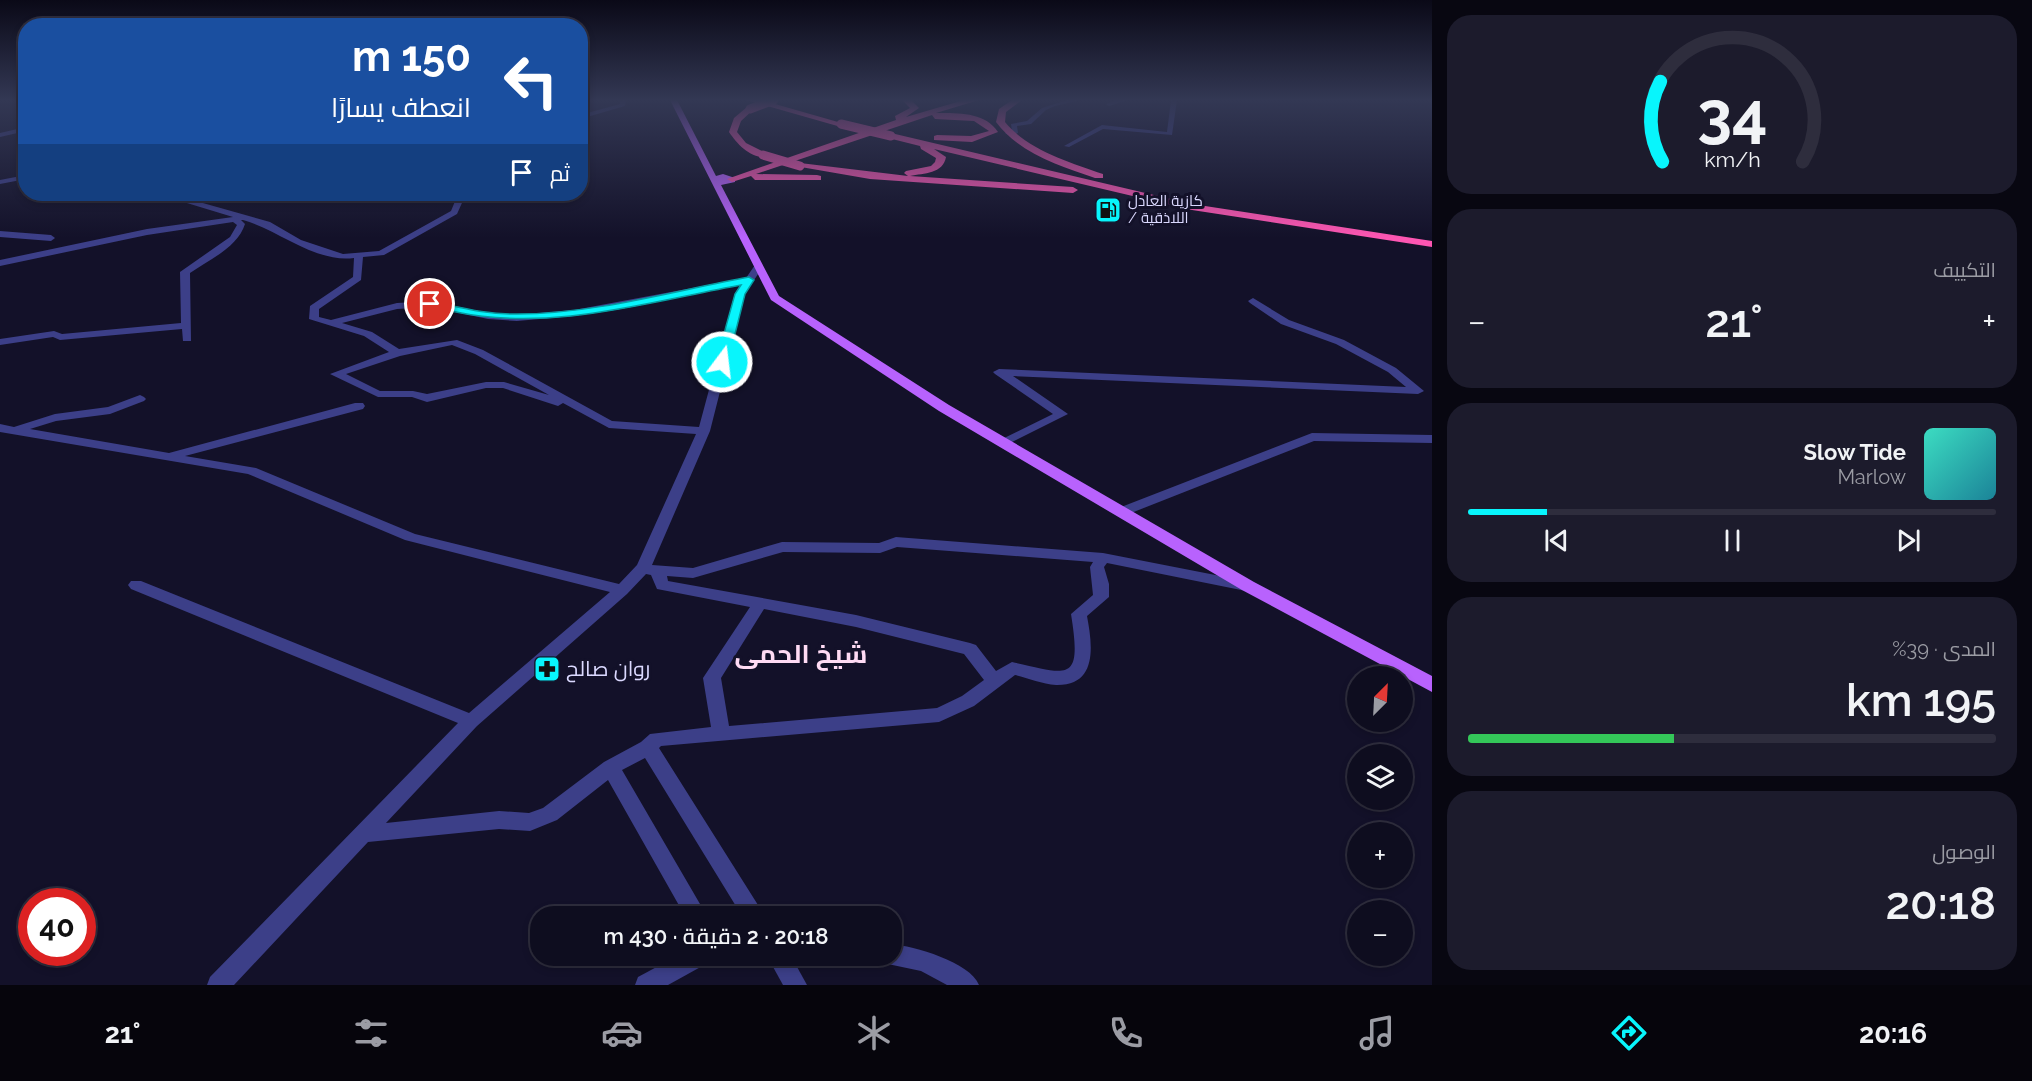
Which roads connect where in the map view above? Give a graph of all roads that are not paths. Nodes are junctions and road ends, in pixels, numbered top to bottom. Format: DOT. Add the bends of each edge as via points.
graph roads {
  1 [pos="700,146"];
  2 [pos="745,146"];
  3 [pos="822,146"];
  4 [pos="826,146"];
  5 [pos="839,146"];
  6 [pos="921,146"];
  7 [pos="944,146"];
  8 [pos="946,146"];
  9 [pos="1028,146"];
  10 [pos="18,179"];
  11 [pos="723,179"];
  12 [pos="920,180"];
  13 [pos="0,182"];
  14 [pos="189,201"];
  15 [pos="459,201"];
  16 [pos="1192,207"];
  17 [pos="1261,214"];
  18 [pos="246,217"];
  19 [pos="235,219"];
  20 [pos="0,234"];
  21 [pos="1432,237"];
  22 [pos="51,238"];
  23 [pos="1432,244"];
  24 [pos="359,255"];
  25 [pos="0,263"];
  26 [pos="754,273"];
  27 [pos="1253,301"];
  28 [pos="332,323"];
  29 [pos="186,326"];
  30 [pos="186,339"];
  31 [pos="0,342"];
  32 [pos="397,353"];
  33 [pos="140,399"];
  34 [pos="359,406"];
  35 [pos="580,408"];
  36 [pos="0,428"];
  37 [pos="16,430"];
  38 [pos="704,431"];
  39 [pos="1432,439"];
  40 [pos="1002,442"];
  41 [pos="169,456"];
  42 [pos="1121,512"];
  43 [pos="1104,558"];
  44 [pos="649,570"];
  45 [pos="136,585"];
  46 [pos="1248,586"];
  47 [pos="622,590"];
  48 [pos="760,603"];
  49 [pos="994,681"];
  50 [pos="1432,685"];
  51 [pos="471,721"];
  52 [pos="721,733"];
  53 [pos="648,747"];
  54 [pos="611,767"];
  55 [pos="363,834"];
  56 [pos="690,906"];
  57 [pos="748,906"];
  58 [pos="902,955"];
  59 [pos="680,966"];
  60 [pos="784,966"];
  61 [pos="218,985"];
  62 [pos="646,985"];
  63 [pos="796,985"];
  64 [pos="968,985"];
  1 -- 11 [label="main road"];
  2 -- 12 [label="highway, bridge" via="800,166"];
  3 -- 11 [label="highway"];
  4 -- 11 [label="highway"];
  5 -- 6 [label="highway" via="831,150 830,158 857,171 891,174 923,171 940,163 941,157"];
  7 -- 16 [label="highway"];
  8 -- 17 [label="highway" via="1146,193"];
  9 -- 17 [label="highway" via="1104,178"];
  10 -- 13 [label="street"];
  11 -- 12 [label="highway"];
  11 -- 26 [label="main road"];
  12 -- 16 [label="highway" via="1087,191"];
  14 -- 18 [label="street"];
  15 -- 24 [label="street" via="454,212 430,227 381,253"];
  16 -- 23 [label="highway"];
  17 -- 21 [label="highway"];
  18 -- 19 [label="street"];
  18 -- 24 [label="street" via="298,242 342,257"];
  19 -- 25 [label="street" via="147,232"];
  19 -- 29 [label="street" via="241,224 233,239 185,272"];
  20 -- 22 [label="street"];
  24 -- 28 [label="street" via="358,278 314,308 314,319"];
  26 -- 28 [label="street" via="574,313 517,318 430,304 397,306"];
  26 -- 38 [label="street" via="740,294"];
  26 -- 40 [label="main road" via="775,298"];
  27 -- 40 [label="street" via="1284,322 1340,342 1392,370 1418,391 999,372 1062,414"];
  28 -- 32 [label="street" via="368,334"];
  29 -- 30 [label="street"];
  29 -- 31 [label="street" via="60,337 54,334"];
  32 -- 35 [label="street" via="453,342 479,352"];
  32 -- 35 [label="street" via="336,374 378,394 427,398 504,385"];
  33 -- 37 [label="street" via="110,410 55,418"];
  34 -- 41 [label="street"];
  35 -- 38 [label="street" via="609,424"];
  36 -- 37 [label="street"];
  37 -- 41 [label="street"];
  38 -- 44 [label="street"];
  39 -- 42 [label="street" via="1312,437"];
  40 -- 42 [label="main road"];
  41 -- 47 [label="street" via="251,471 410,537"];
  42 -- 46 [label="main road"];
  43 -- 44 [label="street" via="896,542 880,548 783,547 693,573"];
  43 -- 46 [label="street"];
  43 -- 49 [label="street" via="1096,567 1101,597 1079,614 1085,648 1083,662 1073,674 1061,679 1012,668"];
  44 -- 47 [label="street"];
  44 -- 48 [label="street" via="662,585"];
  45 -- 51 [label="street"];
  46 -- 50 [label="main road"];
  47 -- 51 [label="street"];
  48 -- 49 [label="street" via="970,649"];
  48 -- 52 [label="street" via="712,678"];
  49 -- 52 [label="street" via="968,701 939,715"];
  51 -- 55 [label="street"];
  52 -- 53 [label="street" via="656,739"];
  53 -- 54 [label="street"];
  53 -- 57 [label="street"];
  54 -- 55 [label="street" via="565,804 530,822 499,820"];
  54 -- 56 [label="street"];
  55 -- 61 [label="street"];
  58 -- 64 [label="street" via="939,968"];
  59 -- 62 [label="street"];
  60 -- 63 [label="street"];
}
